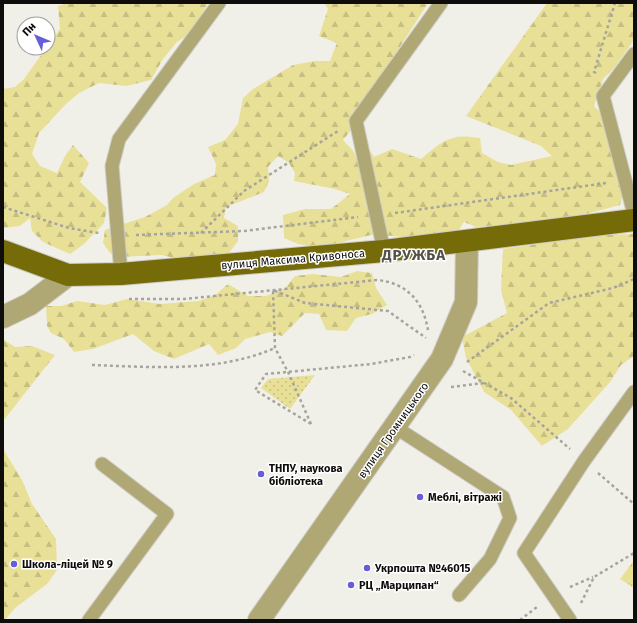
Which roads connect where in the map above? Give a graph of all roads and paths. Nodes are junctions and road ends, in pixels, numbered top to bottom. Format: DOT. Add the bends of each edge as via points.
graph roads {
  1 [pos="219,3"];
  2 [pos="441,3"];
  3 [pos="615,3"];
  4 [pos="634,54"];
  5 [pos="594,72"];
  6 [pos="356,121"];
  7 [pos="3,206"];
  8 [pos="634,214"];
  9 [pos="634,220"];
  10 [pos="201,233"];
  11 [pos="118,236"];
  12 [pos="467,242"];
  13 [pos="3,251"];
  14 [pos="384,252"];
  15 [pos="121,274"];
  16 [pos="68,275"];
  17 [pos="634,279"];
  18 [pos="3,317"];
  19 [pos="427,340"];
  20 [pos="275,348"];
  21 [pos="420,352"];
  22 [pos="465,364"];
  23 [pos="92,365"];
  24 [pos="459,368"];
  25 [pos="288,372"];
  26 [pos="484,383"];
  27 [pos="445,388"];
  28 [pos="634,392"];
  29 [pos="395,427"];
  30 [pos="584,461"];
  31 [pos="102,464"];
  32 [pos="634,504"];
  33 [pos="634,553"];
  34 [pos="459,595"];
  35 [pos="580,606"];
  36 [pos="89,620"];
  37 [pos="259,620"];
  38 [pos="570,620"];
  1 -- 11 [label="lane" via="119,139 112,166"];
  2 -- 6 [label="lane"];
  3 -- 5 [label="path"];
  4 -- 8 [label="lane" via="603,96"];
  6 -- 10 [label="path" via="244,191"];
  6 -- 14 [label="lane"];
  7 -- 11 [label="path" via="69,228"];
  9 -- 12 [label="main road, вулиця Максима Кривоноса"];
  11 -- 15 [label="lane"];
  12 -- 14 [label="main road, вулиця Максима Кривоноса"];
  12 -- 29 [label="street, вулиця Громницького" via="466,302 442,359"];
  13 -- 16 [label="main road, вулиця Максима Кривоноса"];
  14 -- 15 [label="main road, вулиця Максима Кривоноса"];
  15 -- 16 [label="main road, вулиця Максима Кривоноса"];
  16 -- 18 [label="street" via="30,304"];
  17 -- 22 [label="path" via="613,288 549,303"];
  19 -- 20 [label="path" via="388,311 305,303 272,290"];
  20 -- 23 [label="path" via="243,360 198,366"];
  20 -- 25 [label="path"];
  21 -- 25 [label="path" via="410,357 371,364"];
  24 -- 26 [label="path"];
  25 -- 25 [label="path" via="266,374 255,390 311,424"];
  26 -- 27 [label="path"];
  26 -- 30 [label="path" via="511,398"];
  28 -- 30 [label="lane"];
  29 -- 34 [label="lane" via="503,497 510,518 490,559"];
  29 -- 37 [label="street, вулиця Громницького"];
  30 -- 32 [label="path"];
  30 -- 38 [label="lane" via="524,553"];
  31 -- 36 [label="lane" via="167,514"];
  33 -- 35 [label="path" via="594,577"];
}
